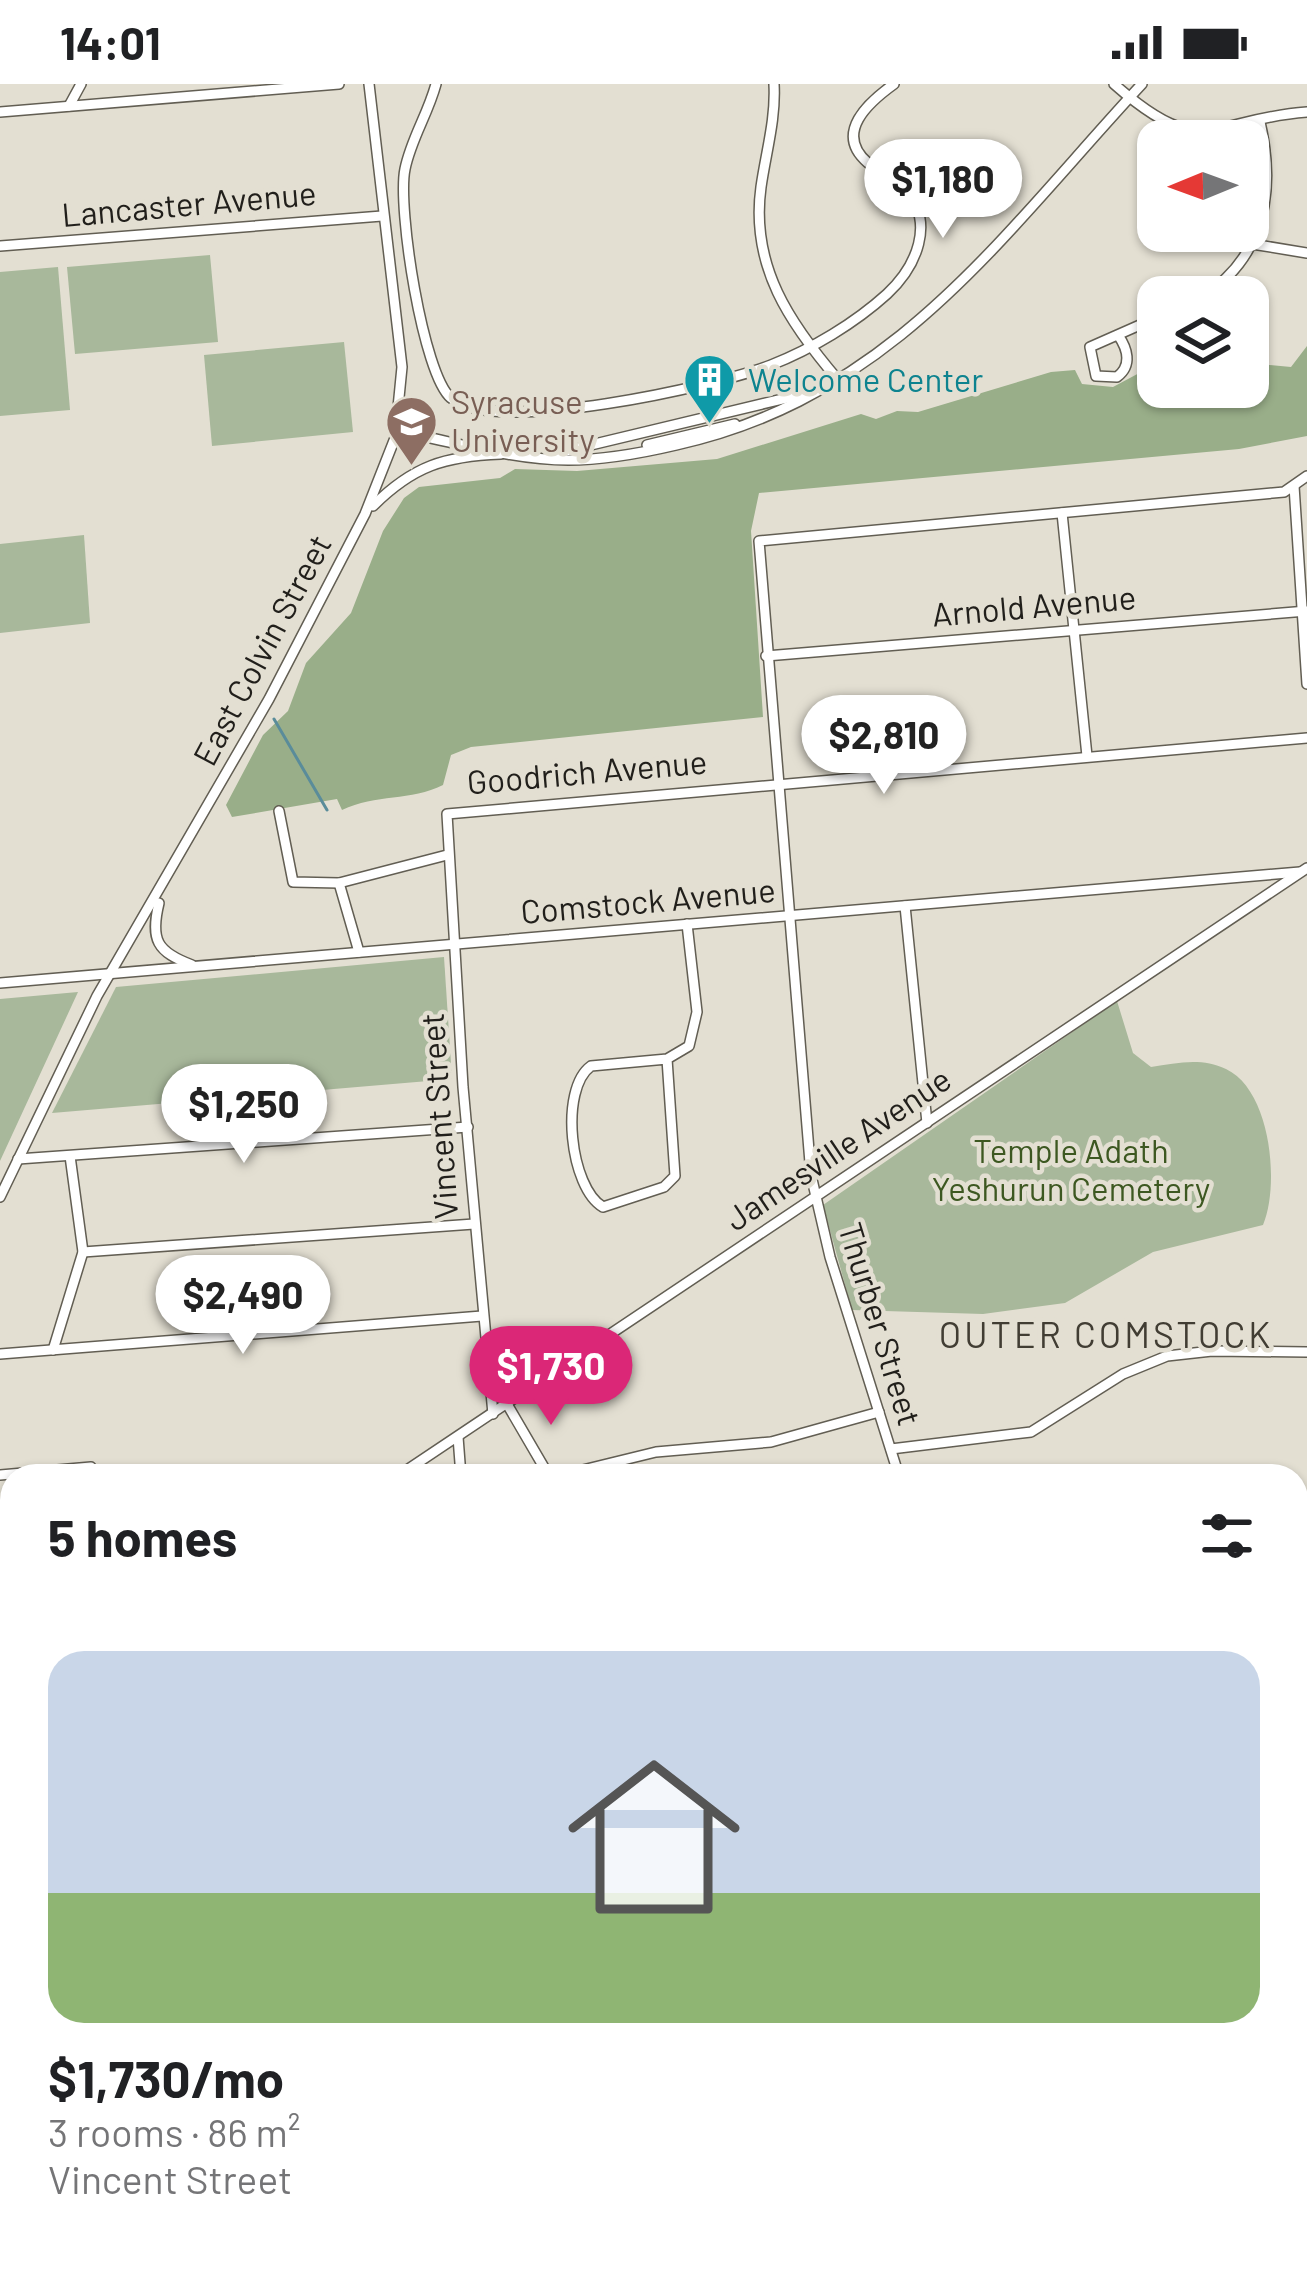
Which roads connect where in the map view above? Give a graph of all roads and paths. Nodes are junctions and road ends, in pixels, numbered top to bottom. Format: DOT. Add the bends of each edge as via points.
graph roads {
  1 [pos="81,84"];
  2 [pos="338,84"];
  3 [pos="369,84"];
  4 [pos="436,84"];
  5 [pos="775,84"];
  6 [pos="894,84"];
  7 [pos="1114,84"];
  8 [pos="1142,84"];
  9 [pos="1130,98"];
  10 [pos="69,106"];
  11 [pos="0,112"];
  12 [pos="1307,112"];
  13 [pos="1165,120"];
  14 [pos="1269,120"];
  15 [pos="382,216"];
  16 [pos="0,246"];
  17 [pos="1269,247"];
  18 [pos="1307,253"];
  19 [pos="1137,326"];
  20 [pos="1118,334"];
  21 [pos="811,347"];
  22 [pos="839,381"];
  23 [pos="721,411"];
  24 [pos="691,418"];
  25 [pos="723,430"];
  26 [pos="397,431"];
  27 [pos="697,437"];
  28 [pos="518,454"];
  29 [pos="538,457"];
  30 [pos="1307,476"];
  31 [pos="1294,487"];
  32 [pos="1062,513"];
  33 [pos="364,514"];
  34 [pos="1304,612"];
  35 [pos="1074,629"];
  36 [pos="766,656"];
  37 [pos="1307,684"];
  38 [pos="1307,739"];
  39 [pos="1087,756"];
  40 [pos="777,783"];
  41 [pos="279,811"];
  42 [pos="446,814"];
  43 [pos="447,855"];
  44 [pos="1304,870"];
  45 [pos="339,883"];
  46 [pos="163,888"];
  47 [pos="905,906"];
  48 [pos="788,916"];
  49 [pos="687,924"];
  50 [pos="453,945"];
  51 [pos="358,952"];
  52 [pos="197,967"];
  53 [pos="110,974"];
  54 [pos="0,983"];
  55 [pos="667,1059"];
  56 [pos="926,1123"];
  57 [pos="468,1127"];
  58 [pos="70,1156"];
  59 [pos="18,1159"];
  60 [pos="0,1197"];
  61 [pos="814,1200"];
  62 [pos="474,1224"];
  63 [pos="83,1252"];
  64 [pos="482,1316"];
  65 [pos="53,1350"];
  66 [pos="1307,1352"];
  67 [pos="0,1354"];
  68 [pos="507,1404"];
  69 [pos="879,1412"];
  70 [pos="493,1414"];
  71 [pos="458,1437"];
  72 [pos="891,1449"];
  73 [pos="416,1464"];
  74 [pos="460,1464"];
  75 [pos="545,1464"];
  76 [pos="604,1464"];
  77 [pos="895,1464"];
  1 -- 10 [label="street"];
  2 -- 10 [label="street"];
  3 -- 15 [label="street, East Colvin Street"];
  4 -- 21 [label="street" via="405,167 402,212 442,388 475,412 573,409 705,384"];
  5 -- 21 [label="street" via="760,231 781,307"];
  6 -- 21 [label="street" via="858,115 855,144 913,200 921,226 917,254 886,295"];
  7 -- 9 [label="street"];
  8 -- 9 [label="street"];
  9 -- 13 [label="street"];
  9 -- 22 [label="street" via="942,304"];
  10 -- 11 [label="street"];
  12 -- 14 [label="street"];
  15 -- 16 [label="street, Lancaster Avenue"];
  15 -- 26 [label="street, East Colvin Street" via="402,368"];
  17 -- 18 [label="street"];
  19 -- 20 [label="street"];
  20 -- 20 [label="street" via="1090,347 1096,376 1126,370"];
  21 -- 22 [label="street"];
  22 -- 23 [label="street"];
  22 -- 25 [label="street" via="767,418"];
  23 -- 24 [label="street"];
  23 -- 25 [label="street"];
  24 -- 27 [label="street"];
  24 -- 29 [label="street"];
  25 -- 27 [label="street"];
  26 -- 28 [label="street"];
  26 -- 33 [label="street, East Colvin Street"];
  27 -- 29 [label="street" via="595,458"];
  28 -- 29 [label="street"];
  28 -- 33 [label="street" via="432,462"];
  30 -- 31 [label="street"];
  31 -- 32 [label="street"];
  31 -- 34 [label="street"];
  32 -- 35 [label="street"];
  32 -- 36 [label="street, Thurber Street" via="759,541"];
  33 -- 46 [label="street, East Colvin Street"];
  34 -- 35 [label="street, Arnold Avenue"];
  34 -- 37 [label="street"];
  35 -- 36 [label="street, Arnold Avenue"];
  35 -- 39 [label="street"];
  36 -- 40 [label="street, Thurber Street"];
  38 -- 39 [label="street, Goodrich Avenue"];
  39 -- 40 [label="street, Goodrich Avenue"];
  40 -- 42 [label="street, Goodrich Avenue"];
  40 -- 48 [label="street, Thurber Street"];
  41 -- 45 [label="street" via="290,880"];
  42 -- 43 [label="street, Vincent Street"];
  43 -- 45 [label="street"];
  43 -- 50 [label="street, Vincent Street"];
  44 -- 47 [label="street, Comstock Avenue"];
  44 -- 56 [label="street, Jamesville Avenue"];
  45 -- 51 [label="street"];
  46 -- 52 [label="street" via="153,939 170,957"];
  46 -- 53 [label="street, East Colvin Street"];
  47 -- 48 [label="street, Comstock Avenue"];
  47 -- 56 [label="street"];
  48 -- 49 [label="street, Comstock Avenue"];
  48 -- 61 [label="street, Thurber Street"];
  49 -- 50 [label="street, Comstock Avenue"];
  49 -- 55 [label="street" via="694,1036"];
  50 -- 51 [label="street, Comstock Avenue"];
  50 -- 57 [label="street, Vincent Street"];
  51 -- 52 [label="street, Comstock Avenue"];
  52 -- 53 [label="street, Comstock Avenue"];
  53 -- 54 [label="street, Comstock Avenue"];
  53 -- 59 [label="street, East Colvin Street"];
  55 -- 55 [label="street" via="591,1066 579,1079 577,1151 587,1192 603,1207 675,1177"];
  56 -- 61 [label="street, Jamesville Avenue"];
  57 -- 58 [label="street"];
  57 -- 62 [label="street, Vincent Street"];
  58 -- 59 [label="street"];
  58 -- 63 [label="street"];
  59 -- 60 [label="street, East Colvin Street"];
  61 -- 68 [label="street, Jamesville Avenue"];
  61 -- 69 [label="street, Thurber Street"];
  62 -- 63 [label="street"];
  62 -- 64 [label="street, Vincent Street"];
  63 -- 65 [label="street"];
  64 -- 65 [label="street"];
  64 -- 70 [label="street, Vincent Street"];
  65 -- 67 [label="street"];
  66 -- 72 [label="street" via="1167,1356 1031,1432"];
  68 -- 70 [label="street, Jamesville Avenue"];
  68 -- 75 [label="street"];
  69 -- 72 [label="street, Thurber Street"];
  69 -- 76 [label="street" via="772,1442"];
  70 -- 71 [label="street, Jamesville Avenue"];
  71 -- 73 [label="street, Jamesville Avenue"];
  71 -- 74 [label="street"];
  72 -- 77 [label="street, Thurber Street"];
}
